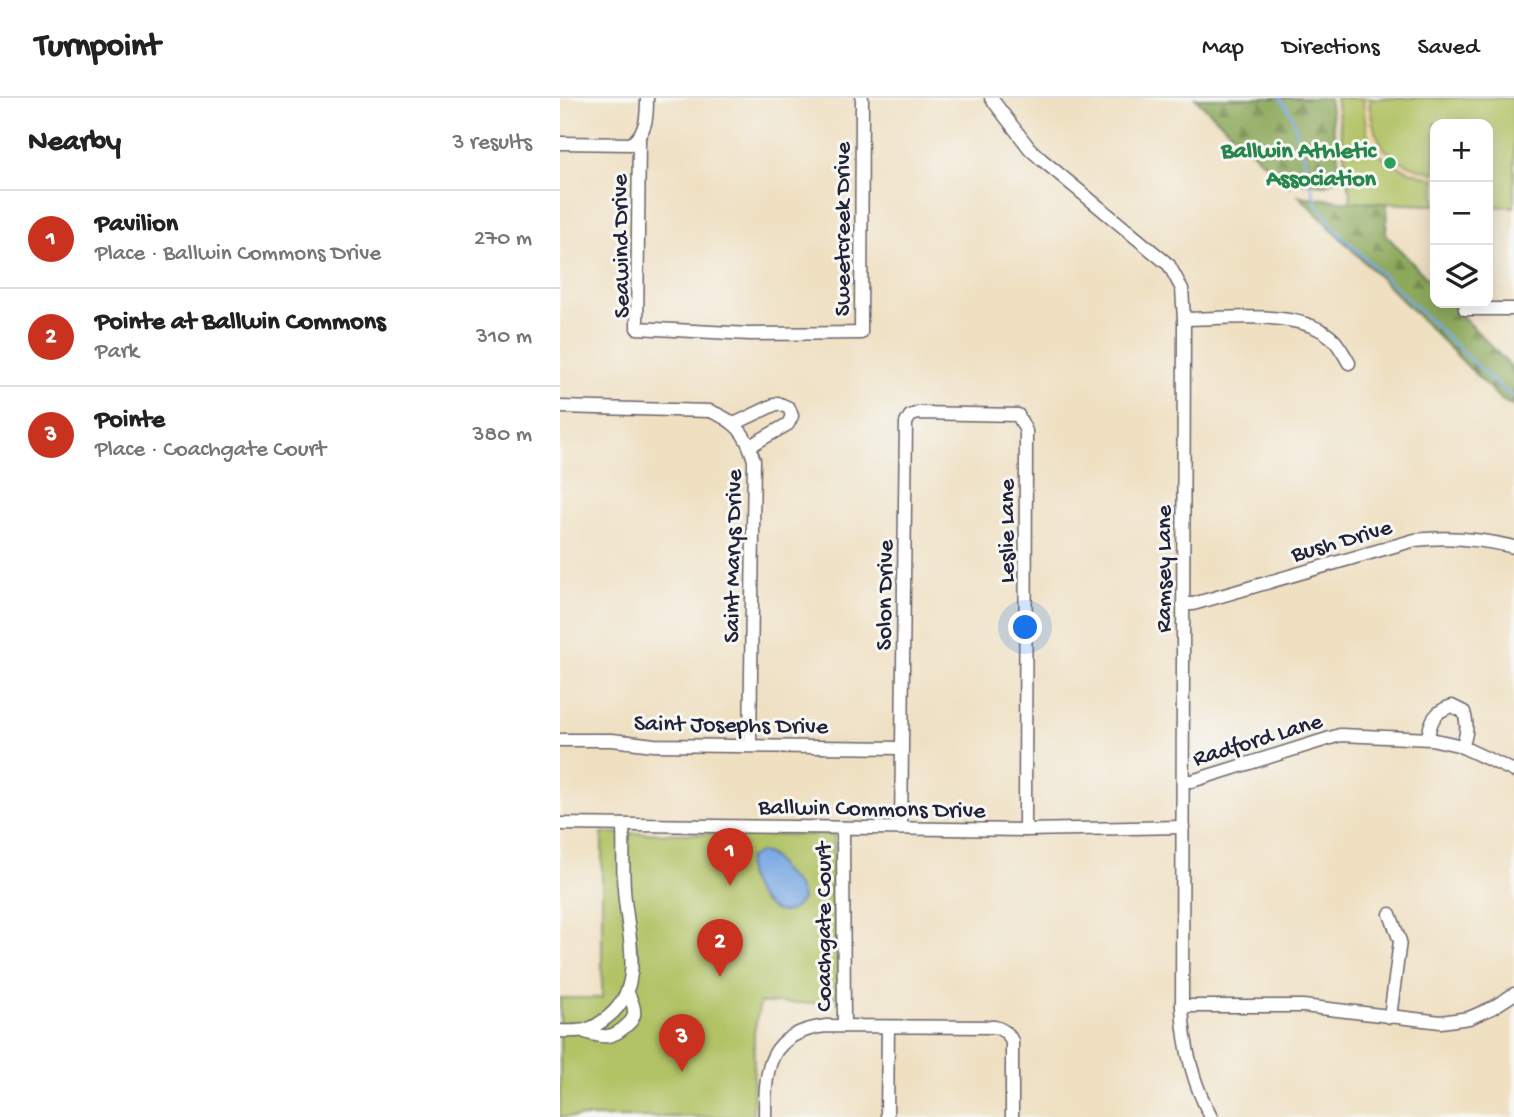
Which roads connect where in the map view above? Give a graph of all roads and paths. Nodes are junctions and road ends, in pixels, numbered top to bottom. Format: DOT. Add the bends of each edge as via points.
graph roads {
  1 [pos="647,98"];
  2 [pos="862,98"];
  3 [pos="991,98"];
  4 [pos="639,138"];
  5 [pos="560,143"];
  6 [pos="1465,309"];
  7 [pos="1514,309"];
  8 [pos="1184,319"];
  9 [pos="750,334"];
  10 [pos="1349,363"];
  11 [pos="560,407"];
  12 [pos="962,415"];
  13 [pos="733,424"];
  14 [pos="750,446"];
  15 [pos="1514,547"];
  16 [pos="1183,604"];
  17 [pos="1428,738"];
  18 [pos="560,740"];
  19 [pos="750,745"];
  20 [pos="1462,747"];
  21 [pos="901,748"];
  22 [pos="1514,771"];
  23 [pos="1183,781"];
  24 [pos="560,824"];
  25 [pos="623,825"];
  26 [pos="901,827"];
  27 [pos="1183,827"];
  28 [pos="843,828"];
  29 [pos="1025,830"];
  30 [pos="1390,914"];
  31 [pos="628,993"];
  32 [pos="1514,994"];
  33 [pos="1182,1006"];
  34 [pos="1390,1017"];
  35 [pos="844,1026"];
  36 [pos="888,1027"];
  37 [pos="560,1031"];
  38 [pos="585,1032"];
  39 [pos="765,1117"];
  40 [pos="887,1117"];
  41 [pos="1012,1117"];
  42 [pos="1211,1117"];
  1 -- 4 [label="street, Seawind Drive" via="647,122"];
  2 -- 9 [label="street, Sweetcreek Drive" via="861,333"];
  3 -- 8 [label="street, Ramsey Lane" via="1036,154 1169,265 1182,289"];
  4 -- 5 [label="street, Seawind Drive" via="631,144"];
  4 -- 9 [label="street, Seawind Drive" via="637,328"];
  6 -- 7 [label="street"];
  8 -- 10 [label="street" via="1299,320 1334,340"];
  8 -- 16 [label="street, Ramsey Lane"];
  11 -- 13 [label="street, Saint Marys Drive" via="709,411"];
  12 -- 21 [label="street, Solon Drive" via="918,413 906,423"];
  12 -- 29 [label="street, Leslie Lane" via="1018,415 1026,431"];
  13 -- 14 [label="street, Saint Marys Drive"];
  13 -- 14 [label="street, Saint Marys Drive" via="778,403 789,408 788,424"];
  14 -- 19 [label="street, Saint Marys Drive" via="754,460"];
  15 -- 16 [label="street, Bush Drive" via="1453,538 1415,540"];
  16 -- 23 [label="street, Ramsey Lane"];
  17 -- 20 [label="street, Radford Lane"];
  17 -- 20 [label="street" via="1430,722 1441,709 1452,706 1464,712 1467,721"];
  17 -- 23 [label="street, Radford Lane" via="1339,735"];
  18 -- 19 [label="street, Saint Josephs Drive"];
  19 -- 21 [label="street, Saint Josephs Drive"];
  20 -- 22 [label="street, Radford Lane"];
  21 -- 26 [label="street, Solon Drive"];
  23 -- 27 [label="street, Ramsey Lane"];
  24 -- 25 [label="street, Ballwin Commons Drive"];
  25 -- 28 [label="street, Ballwin Commons Drive"];
  25 -- 31 [label="street" via="631,930"];
  26 -- 28 [label="street, Ballwin Commons Drive"];
  26 -- 29 [label="street, Ballwin Commons Drive"];
  27 -- 29 [label="street, Ballwin Commons Drive"];
  27 -- 33 [label="street, Ramsey Lane"];
  28 -- 35 [label="street, Coachgate Court"];
  30 -- 34 [label="street" via="1400,941"];
  31 -- 38 [label="street" via="621,1006"];
  31 -- 38 [label="street" via="635,1011 625,1028 613,1037"];
  32 -- 34 [label="street" via="1469,1018 1441,1022"];
  33 -- 34 [label="street" via="1303,1006"];
  33 -- 42 [label="street, Ramsey Lane" via="1193,1076"];
  35 -- 36 [label="street, Coachgate Court"];
  35 -- 39 [label="street, Coachgate Court" via="803,1030 783,1042 768,1064"];
  36 -- 40 [label="street"];
  36 -- 41 [label="street, Coachgate Court" via="995,1027 1004,1031 1012,1041"];
  37 -- 38 [label="street"];
}
